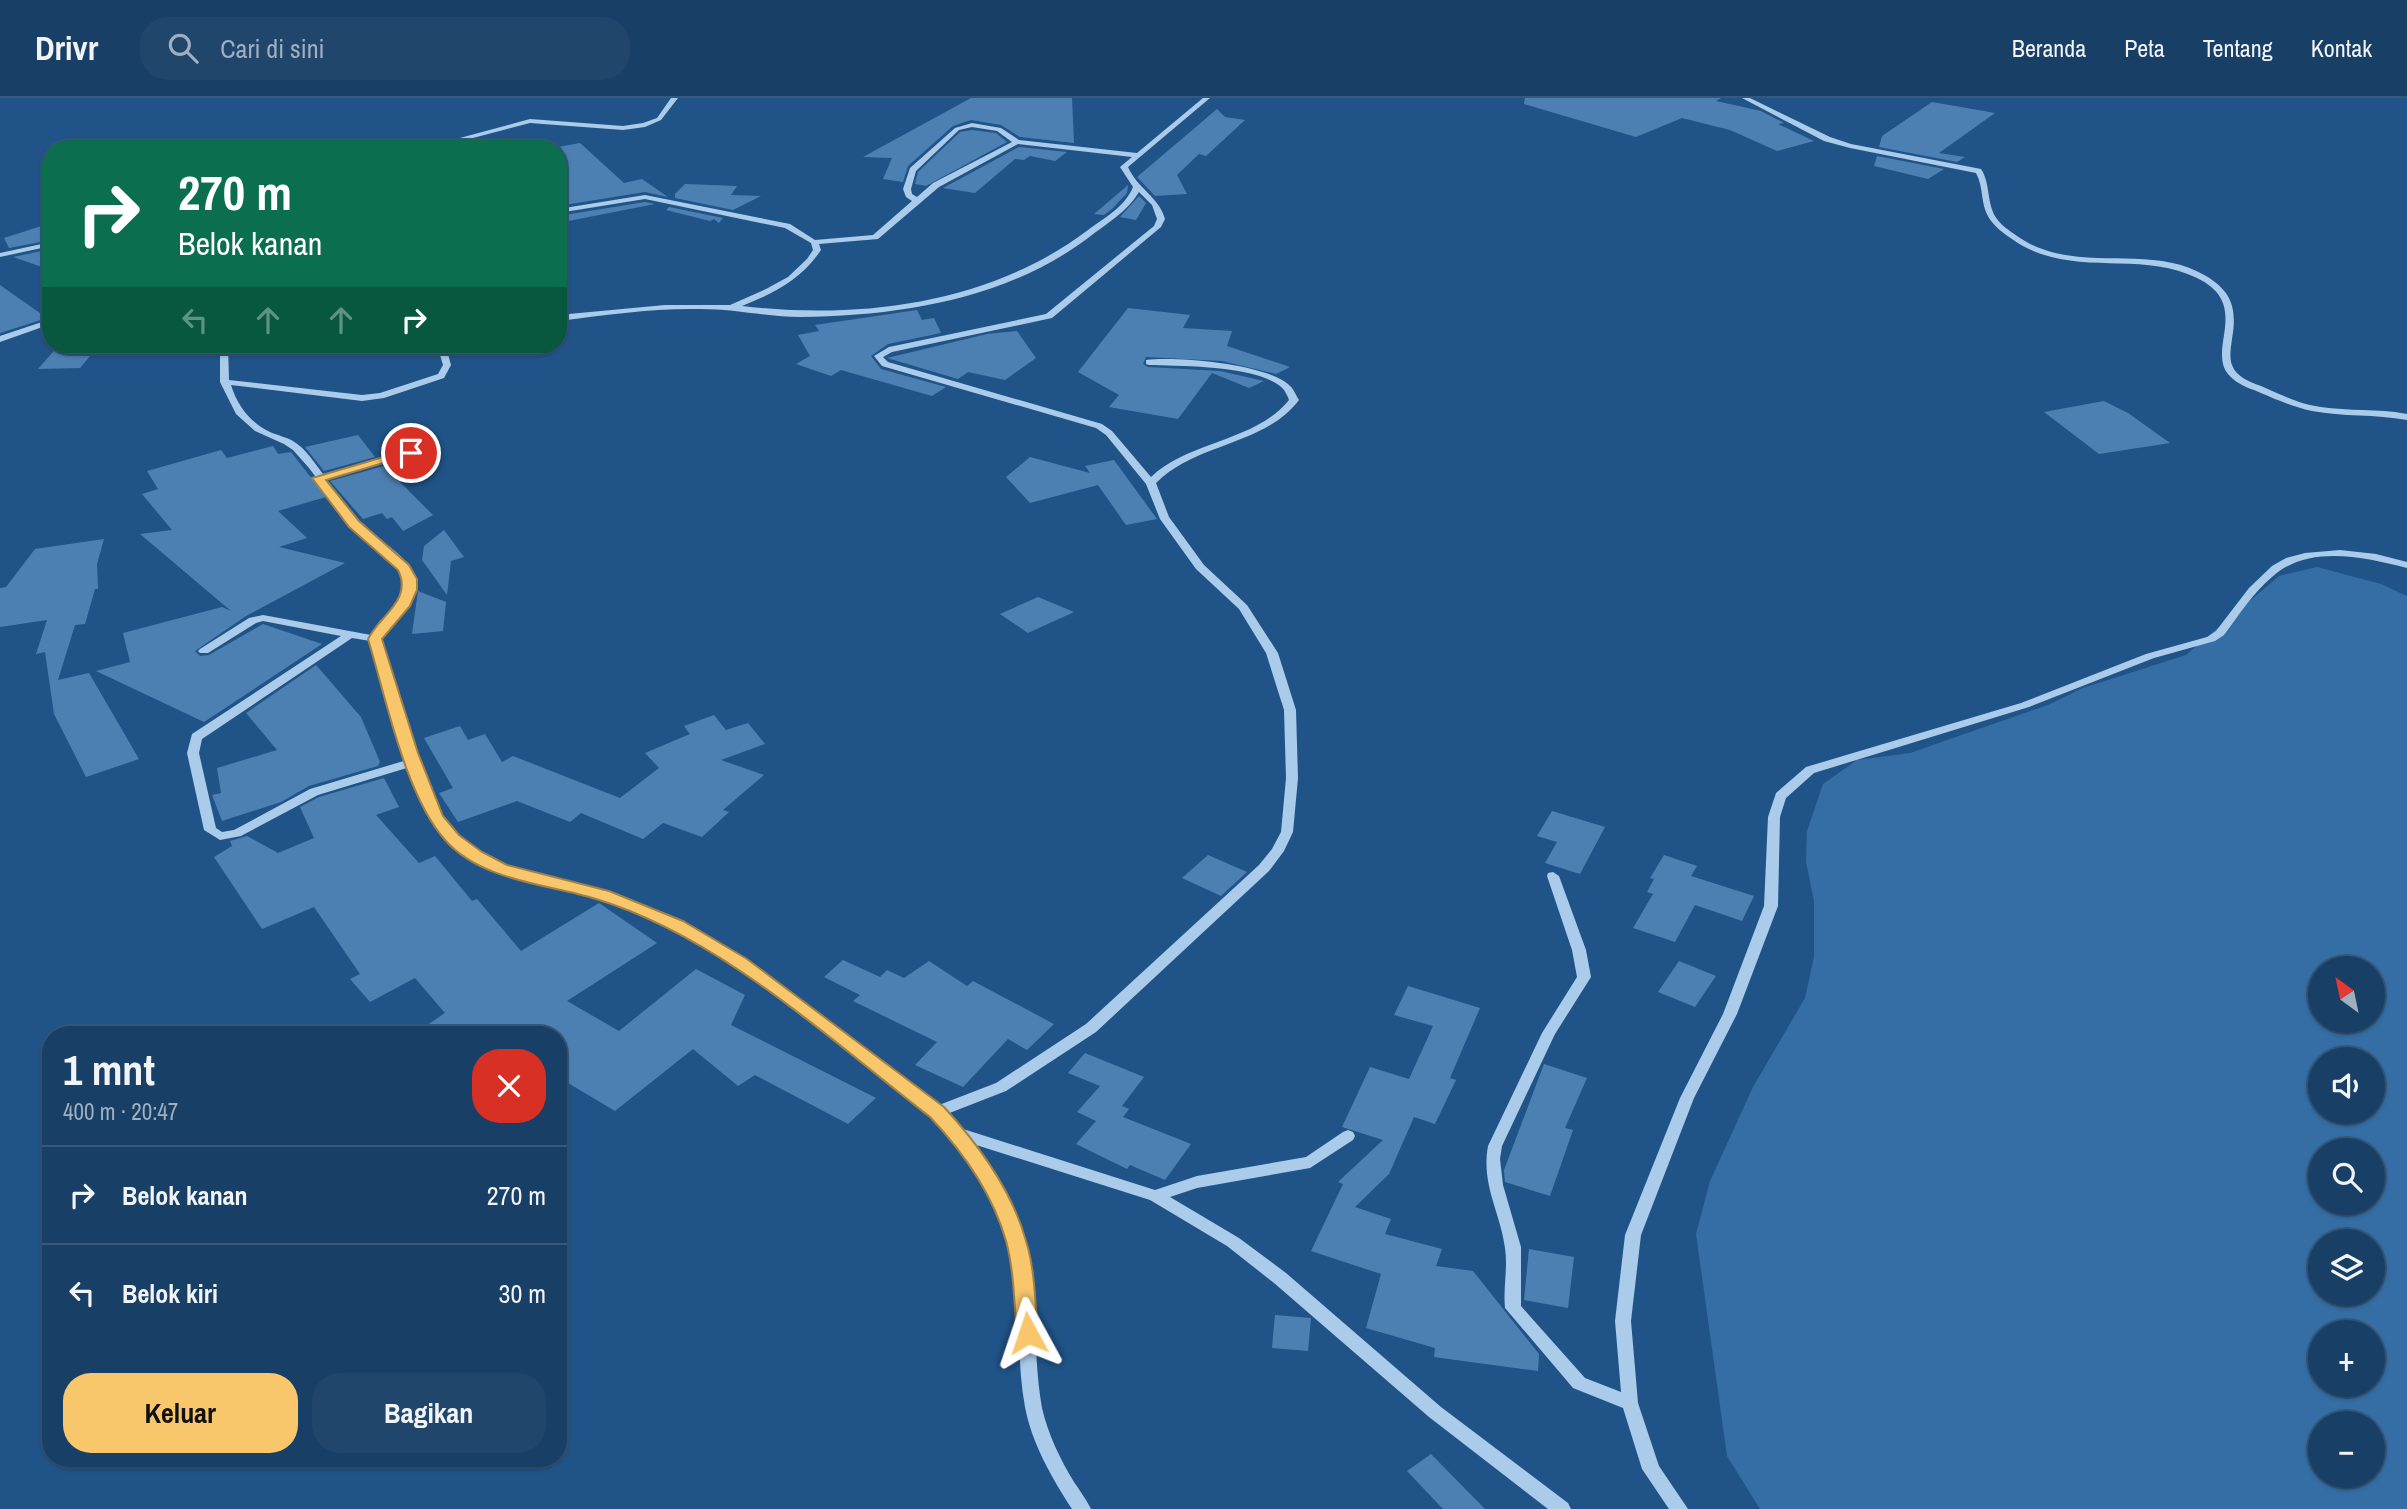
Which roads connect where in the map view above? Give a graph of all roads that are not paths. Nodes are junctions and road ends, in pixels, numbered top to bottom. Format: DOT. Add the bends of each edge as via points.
graph roads {
  1 [pos="675,98"];
  2 [pos="1208,98"];
  3 [pos="1745,98"];
  4 [pos="457,140"];
  5 [pos="1017,142"];
  6 [pos="1137,155"];
  7 [pos="1137,187"];
  8 [pos="918,202"];
  9 [pos="567,210"];
  10 [pos="814,242"];
  11 [pos="42,246"];
  12 [pos="0,255"];
  13 [pos="733,307"];
  14 [pos="567,317"];
  15 [pos="42,324"];
  16 [pos="0,339"];
  17 [pos="222,354"];
  18 [pos="444,354"];
  19 [pos="1149,362"];
  20 [pos="224,382"];
  21 [pos="2407,417"];
  22 [pos="434,446"];
  23 [pos="318,478"];
  24 [pos="1151,483"];
  25 [pos="2407,565"];
  26 [pos="351,634"];
  27 [pos="375,639"];
  28 [pos="204,651"];
  29 [pos="414,762"];
  30 [pos="1553,876"];
  31 [pos="937,1112"];
  32 [pos="957,1133"];
  33 [pos="1348,1136"];
  34 [pos="1155,1196"];
  35 [pos="1630,1403"];
  36 [pos="1082,1509"];
  37 [pos="1562,1509"];
  38 [pos="1679,1509"];
  1 -- 4 [label="street" via="659,119 645,125 623,128 530,121"];
  2 -- 6 [label="street"];
  3 -- 21 [label="street" via="1827,139 1978,171 1983,177 1985,210 2040,253 2073,262 2166,265 2202,277 2227,298 2232,310 2227,364 2250,385 2311,408"];
  5 -- 6 [label="street"];
  5 -- 8 [label="street" via="936,186"];
  5 -- 8 [label="street" via="1007,132 990,127 957,129 913,170 907,189"];
  6 -- 7 [label="street" via="1124,167"];
  7 -- 13 [label="street" via="1130,204 1117,209 1086,237 1011,281 974,293 801,314"];
  7 -- 24 [label="street" via="1160,210 1157,227 1049,316 889,349 878,356 885,364 1098,426"];
  8 -- 10 [label="street" via="875,237"];
  9 -- 10 [label="street" via="645,197 787,226"];
  10 -- 13 [label="street" via="817,250 795,276"];
  11 -- 12 [label="street"];
  13 -- 14 [label="street" via="644,308"];
  15 -- 16 [label="street"];
  17 -- 20 [label="street"];
  18 -- 20 [label="street" via="447,365 441,376 371,398"];
  19 -- 24 [label="street" via="1243,368 1286,386 1294,400 1280,417 1192,453 1161,469"];
  20 -- 23 [label="street" via="232,402 257,428 298,449"];
  22 -- 23 [label="street"];
  23 -- 27 [label="street" via="354,524 404,568 410,579 403,606"];
  24 -- 31 [label="street" via="1164,517 1200,567 1243,607 1272,653 1290,710 1292,778 1287,832 1264,868 1091,1028 1001,1087"];
  25 -- 35 [label="street" via="2376,555 2296,559 2276,568 2211,639 2150,656 2025,705 1810,770 1780,796 1774,817 1771,906 1730,1014 1687,1098 1633,1235 1623,1321"];
  26 -- 27 [label="street"];
  26 -- 28 [label="street" via="264,618 253,620"];
  26 -- 29 [label="street" via="196,737 192,752 210,830 220,836 237,833 314,792"];
  27 -- 29 [label="street"];
  29 -- 31 [label="street" via="436,817 453,839 476,856 502,869 603,895 677,925 741,963"];
  30 -- 35 [label="street" via="1584,977 1549,1033 1490,1163 1512,1242 1513,1308 1579,1383"];
  31 -- 32 [label="street"];
  32 -- 34 [label="street"];
  32 -- 36 [label="street" via="1002,1200 1017,1243 1035,1409 1049,1450"];
  33 -- 34 [label="street" via="1310,1162 1219,1177"];
  34 -- 37 [label="street" via="1233,1242 1280,1278 1435,1412"];
  35 -- 38 [label="street" via="1651,1469"];
}
